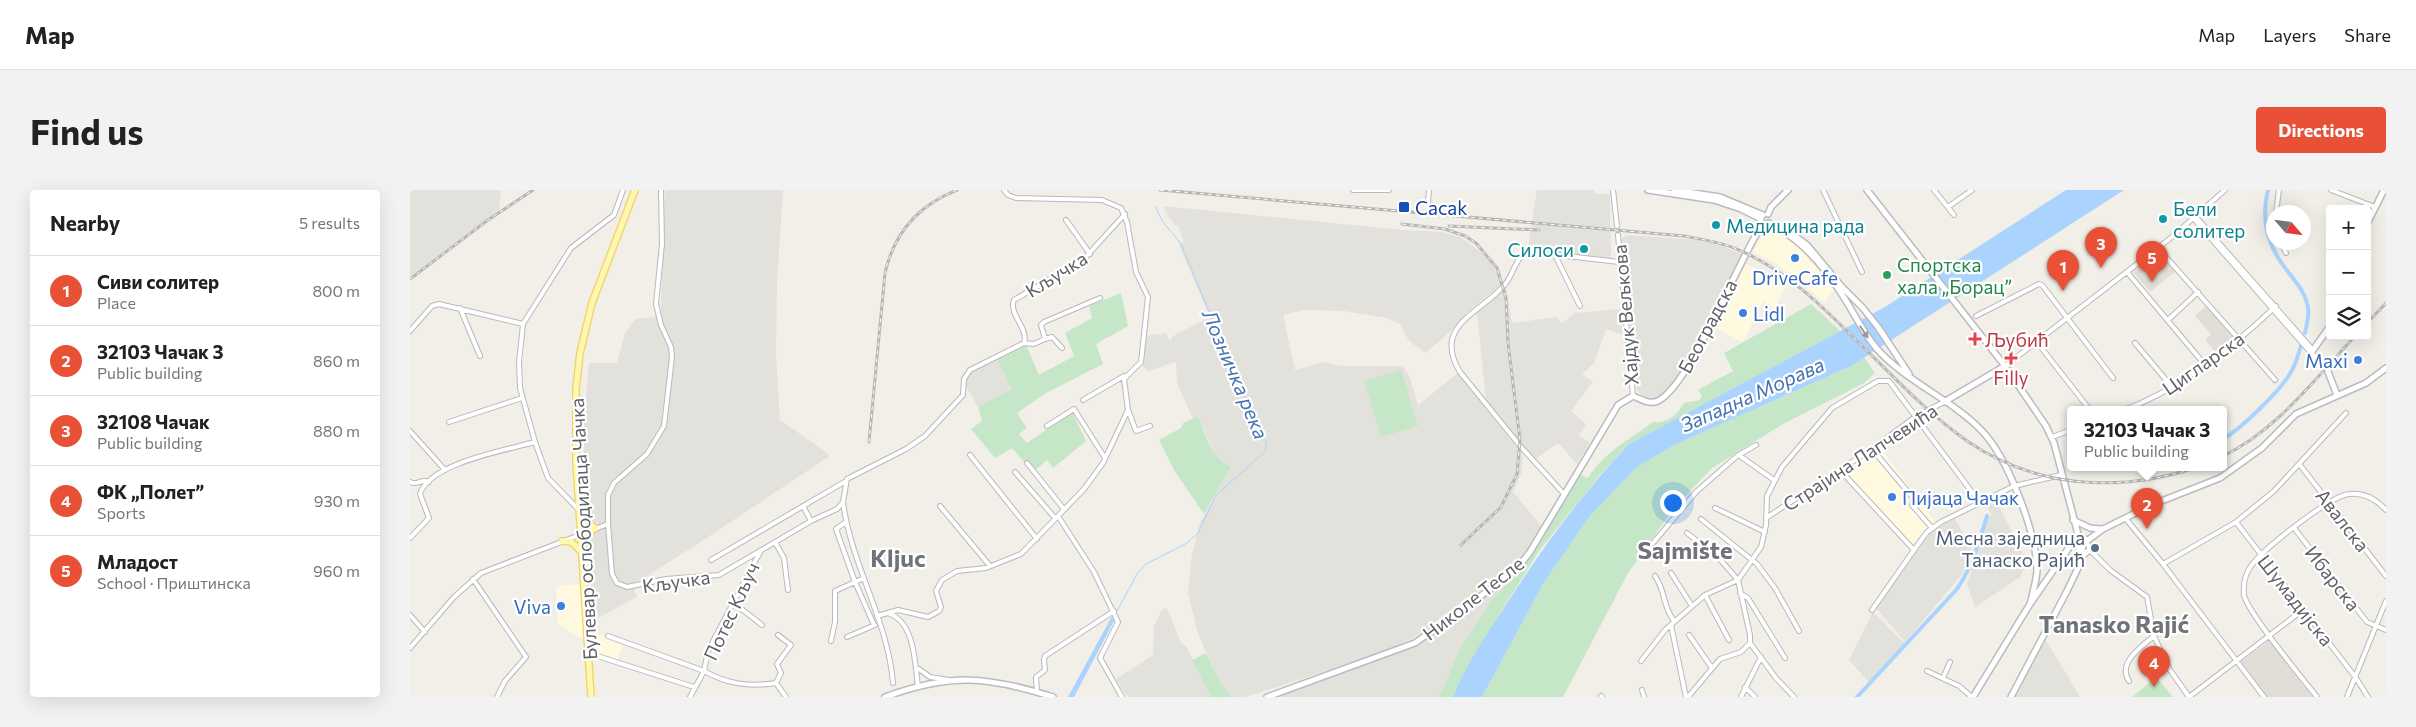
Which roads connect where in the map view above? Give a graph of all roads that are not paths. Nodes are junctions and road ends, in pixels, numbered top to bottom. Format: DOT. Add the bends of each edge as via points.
graph roads {
  1 [pos="623,190"];
  2 [pos="635,190"];
  3 [pos="661,190"];
  4 [pos="1004,190"];
  5 [pos="1353,190"];
  6 [pos="1389,190"];
  7 [pos="1429,190"];
  8 [pos="1613,190"];
  9 [pos="1648,190"];
  10 [pos="1674,190"];
  11 [pos="1788,190"];
  12 [pos="1823,190"];
  13 [pos="1867,190"];
  14 [pos="1934,190"];
  15 [pos="1972,190"];
  16 [pos="2224,190"];
  17 [pos="2279,190"];
  18 [pos="2331,190"];
  19 [pos="2384,190"];
  20 [pos="1691,193"];
  21 [pos="2383,198"];
  22 [pos="1428,202"];
  23 [pos="2277,205"];
  24 [pos="1948,207"];
  25 [pos="2376,207"];
  26 [pos="1125,214"];
  27 [pos="1954,215"];
  28 [pos="2371,216"];
  29 [pos="2195,218"];
  30 [pos="1766,219"];
  31 [pos="1066,220"];
  32 [pos="1617,226"];
  33 [pos="1618,235"];
  34 [pos="2158,248"];
  35 [pos="2284,250"];
  36 [pos="2286,253"];
  37 [pos="1090,254"];
  38 [pos="1555,255"];
  39 [pos="1619,262"];
  40 [pos="1862,272"];
  41 [pos="2128,272"];
  42 [pos="1841,289"];
  43 [pos="2198,292"];
  44 [pos="1100,298"];
  45 [pos="1580,306"];
  46 [pos="2276,306"];
  47 [pos="460,308"];
  48 [pos="2272,310"];
  49 [pos="1976,316"];
  50 [pos="2066,318"];
  51 [pos="2168,320"];
  52 [pos="522,324"];
  53 [pos="410,331"];
  54 [pos="2326,332"];
  55 [pos="2239,338"];
  56 [pos="1045,339"];
  57 [pos="2036,341"];
  58 [pos="1024,343"];
  59 [pos="2135,343"];
  60 [pos="1062,348"];
  61 [pos="2312,351"];
  62 [pos="480,356"];
  63 [pos="2205,365"];
  64 [pos="2005,366"];
  65 [pos="2386,368"];
  66 [pos="1903,370"];
  67 [pos="1125,376"];
  68 [pos="2113,378"];
  69 [pos="2275,380"];
  70 [pos="2172,387"];
  71 [pos="2337,395"];
  72 [pos="1633,396"];
  73 [pos="522,398"];
  74 [pos="1083,400"];
  75 [pos="1944,402"];
  76 [pos="2087,406"];
  77 [pos="2132,406"];
  78 [pos="1128,410"];
  79 [pos="2346,413"];
  80 [pos="1915,417"];
  81 [pos="449,422"];
  82 [pos="1047,426"];
  83 [pos="1150,426"];
  84 [pos="410,431"];
  85 [pos="2067,431"];
  86 [pos="2052,437"];
  87 [pos="535,442"];
  88 [pos="1756,445"];
  89 [pos="1872,449"];
  90 [pos="970,455"];
  91 [pos="1740,456"];
  92 [pos="1105,458"];
  93 [pos="1027,463"];
  94 [pos="2300,464"];
  95 [pos="445,470"];
  96 [pos="1840,470"];
  97 [pos="1015,472"];
  98 [pos="2061,475"];
  99 [pos="1774,480"];
  100 [pos="846,481"];
  101 [pos="410,482"];
  102 [pos="429,482"];
  103 [pos="2014,486"];
  104 [pos="1564,494"];
  105 [pos="843,502"];
  106 [pos="2329,502"];
  107 [pos="1980,503"];
  108 [pos="803,506"];
  109 [pos="940,506"];
  110 [pos="1064,508"];
  111 [pos="1715,508"];
  112 [pos="2386,510"];
  113 [pos="579,514"];
  114 [pos="1056,517"];
  115 [pos="1766,518"];
  116 [pos="1701,519"];
  117 [pos="2126,519"];
  118 [pos="2073,520"];
  119 [pos="811,521"];
  120 [pos="846,522"];
  121 [pos="2236,522"];
  122 [pos="608,524"];
  123 [pos="2088,527"];
  124 [pos="595,528"];
  125 [pos="1932,528"];
  126 [pos="2294,528"];
  127 [pos="2103,529"];
  128 [pos="1764,532"];
  129 [pos="581,533"];
  130 [pos="1687,533"];
  131 [pos="2078,535"];
  132 [pos="2092,536"];
  133 [pos="410,538"];
  134 [pos="1037,539"];
  135 [pos="562,541"];
  136 [pos="2085,541"];
  137 [pos="775,542"];
  138 [pos="1653,543"];
  139 [pos="1914,550"];
  140 [pos="760,551"];
  141 [pos="2092,551"];
  142 [pos="582,552"];
  143 [pos="2261,554"];
  144 [pos="2079,559"];
  145 [pos="711,560"];
  146 [pos="1753,560"];
  147 [pos="2163,564"];
  148 [pos="990,566"];
  149 [pos="1671,573"];
  150 [pos="2036,575"];
  151 [pos="1655,576"];
  152 [pos="2386,576"];
  153 [pos="864,578"];
  154 [pos="473,579"];
  155 [pos="2047,579"];
  156 [pos="1738,580"];
  157 [pos="854,582"];
  158 [pos="788,590"];
  159 [pos="1740,593"];
  160 [pos="1705,596"];
  161 [pos="2386,600"];
  162 [pos="734,604"];
  163 [pos="2030,604"];
  164 [pos="1692,606"];
  165 [pos="2304,609"];
  166 [pos="902,610"];
  167 [pos="1872,610"];
  168 [pos="1114,611"];
  169 [pos="888,613"];
  170 [pos="410,615"];
  171 [pos="877,616"];
  172 [pos="899,618"];
  173 [pos="879,623"];
  174 [pos="1672,623"];
  175 [pos="762,625"];
  176 [pos="874,626"];
  177 [pos="2374,626"];
  178 [pos="1799,630"];
  179 [pos="2386,630"];
  180 [pos="425,632"];
  181 [pos="778,634"];
  182 [pos="1690,635"];
  183 [pos="2270,635"];
  184 [pos="608,636"];
  185 [pos="848,636"];
  186 [pos="2154,636"];
  187 [pos="1729,640"];
  188 [pos="831,641"];
  189 [pos="1750,643"];
  190 [pos="410,648"];
  191 [pos="588,653"];
  192 [pos="1761,657"];
  193 [pos="1785,658"];
  194 [pos="1641,661"];
  195 [pos="2237,661"];
  196 [pos="915,662"];
  197 [pos="1950,662"];
  198 [pos="1712,668"];
  199 [pos="920,669"];
  200 [pos="704,671"];
  201 [pos="1927,671"];
  202 [pos="1943,678"];
  203 [pos="2356,678"];
  204 [pos="952,681"];
  205 [pos="2129,681"];
  206 [pos="776,683"];
  207 [pos="893,683"];
  208 [pos="925,685"];
  209 [pos="694,687"];
  210 [pos="918,687"];
  211 [pos="1745,687"];
  212 [pos="1642,690"];
  213 [pos="1037,692"];
  214 [pos="497,697"];
  215 [pos="591,697"];
  216 [pos="690,697"];
  217 [pos="786,697"];
  218 [pos="884,697"];
  219 [pos="1053,697"];
  220 [pos="1122,697"];
  221 [pos="1267,697"];
  222 [pos="1644,697"];
  223 [pos="1687,697"];
  224 [pos="1741,697"];
  225 [pos="1755,697"];
  226 [pos="1794,697"];
  227 [pos="1972,697"];
  228 [pos="2011,697"];
  229 [pos="2189,697"];
  230 [pos="2263,697"];
  231 [pos="2317,697"];
  232 [pos="2347,697"];
  233 [pos="2368,697"];
  1 -- 52 [label="street" via="614,215 571,248"];
  2 -- 113 [label="main road, Булевар ослободилаца Чачка" via="592,302 578,366 574,432"];
  3 -- 122 [label="street" via="662,244 656,304 672,357 666,421 647,454 610,489"];
  4 -- 26 [label="street" via="1016,198 1105,200 1117,204"];
  5 -- 6 [label="street"];
  7 -- 22 [label="street"];
  8 -- 32 [label="street, Хајдук Вељкова"];
  9 -- 20 [label="main road"];
  10 -- 20 [label="main road"];
  11 -- 30 [label="main road"];
  12 -- 40 [label="street"];
  13 -- 64 [label="main road"];
  14 -- 24 [label="street"];
  15 -- 24 [label="street"];
  16 -- 29 [label="street"];
  17 -- 23 [label="street"];
  18 -- 25 [label="street"];
  19 -- 21 [label="main road"];
  20 -- 30 [label="main road"];
  21 -- 25 [label="main road"];
  24 -- 27 [label="street"];
  25 -- 28 [label="main road"];
  26 -- 37 [label="street, Кључка"];
  26 -- 67 [label="street" via="1136,272 1148,297 1141,362"];
  29 -- 34 [label="street"];
  29 -- 46 [label="street"];
  29 -- 48 [label="street"];
  30 -- 42 [label="main road" via="1802,245"];
  30 -- 72 [label="main road, Београдска" via="1683,376 1656,402"];
  31 -- 37 [label="street"];
  33 -- 39 [label="street, Хајдук Вељкова"];
  34 -- 41 [label="street"];
  34 -- 43 [label="street"];
  35 -- 36 [label="street"];
  37 -- 58 [label="street, Кључка" via="1012,302 1025,335"];
  38 -- 39 [label="street"];
  38 -- 45 [label="street"];
  38 -- 104 [label="street" via="1532,252 1521,256 1506,284 1461,322 1452,338 1451,350 1453,362 1460,372 1520,447"];
  39 -- 72 [label="street, Хајдук Вељкова"];
  41 -- 50 [label="street"];
  41 -- 51 [label="street"];
  42 -- 66 [label="main road" via="1878,327"];
  42 -- 66 [label="main road, one-way" via="1871,341"];
  43 -- 51 [label="street"];
  43 -- 55 [label="street"];
  44 -- 56 [label="street" via="1044,322"];
  46 -- 48 [label="street, Цигларска"];
  46 -- 61 [label="street"];
  47 -- 52 [label="street"];
  47 -- 53 [label="street" via="434,305"];
  47 -- 62 [label="street"];
  48 -- 55 [label="street, Цигларска"];
  48 -- 61 [label="street"];
  49 -- 50 [label="street" via="2039,284 2044,286"];
  50 -- 57 [label="street"];
  50 -- 68 [label="street"];
  51 -- 63 [label="street"];
  52 -- 73 [label="street" via="519,362"];
  54 -- 61 [label="main road"];
  55 -- 63 [label="street, Цигларска"];
  55 -- 69 [label="street"];
  56 -- 58 [label="street" via="1034,344"];
  56 -- 60 [label="street" via="1052,337"];
  57 -- 64 [label="street"];
  57 -- 76 [label="street"];
  58 -- 100 [label="street, Кључка" via="970,370 964,379 963,395 925,436"];
  59 -- 70 [label="street"];
  61 -- 71 [label="main road" via="2327,369"];
  63 -- 70 [label="street, Цигларска"];
  64 -- 75 [label="main road, Страјина Лапчевића"];
  64 -- 86 [label="main road"];
  65 -- 71 [label="main road" via="2370,381"];
  66 -- 75 [label="main road"];
  67 -- 74 [label="street"];
  67 -- 78 [label="street"];
  70 -- 77 [label="street, Цигларска"];
  71 -- 117 [label="main road" via="2290,418 2264,447 2226,474"];
  72 -- 104 [label="main road, Николе Тесле" via="1622,401 1613,411"];
  73 -- 81 [label="street"];
  73 -- 87 [label="street"];
  75 -- 80 [label="street, Страјина Лапчевића"];
  75 -- 103 [label="main road" via="1982,431"];
  78 -- 83 [label="street" via="1136,431"];
  78 -- 92 [label="street"];
  79 -- 94 [label="street"];
  80 -- 89 [label="street, Страјина Лапчевића"];
  80 -- 99 [label="street" via="1892,383 1878,381 1832,408"];
  80 -- 107 [label="street"];
  82 -- 92 [label="street" via="1074,409"];
  84 -- 95 [label="street"];
  85 -- 86 [label="street"];
  86 -- 98 [label="main road"];
  87 -- 95 [label="street" via="461,462"];
  87 -- 113 [label="street" via="548,478"];
  88 -- 91 [label="street"];
  89 -- 96 [label="street, Страјина Лапчевића"];
  89 -- 125 [label="street" via="1914,499 1912,505"];
  90 -- 134 [label="street"];
  91 -- 99 [label="street"];
  91 -- 138 [label="street" via="1696,492"];
  92 -- 110 [label="street" via="1090,483"];
  93 -- 110 [label="street"];
  94 -- 106 [label="street, Авалска"];
  94 -- 121 [label="street" via="2274,491"];
  95 -- 102 [label="street"];
  96 -- 115 [label="street, Страјина Лапчевића"];
  96 -- 139 [label="street"];
  97 -- 114 [label="street"];
  98 -- 103 [label="street"];
  98 -- 118 [label="main road"];
  99 -- 115 [label="street" via="1767,496"];
  100 -- 105 [label="street"];
  100 -- 108 [label="street, Кључка"];
  101 -- 102 [label="street"];
  102 -- 133 [label="street" via="420,494 428,520"];
  103 -- 107 [label="street"];
  103 -- 150 [label="main road" via="2033,545"];
  104 -- 221 [label="main road, Николе Тесле" via="1524,560 1428,635 1384,656"];
  105 -- 119 [label="street, Кључка" via="837,509"];
  105 -- 120 [label="street"];
  106 -- 112 [label="street" via="2346,494 2359,494 2372,498"];
  106 -- 126 [label="street"];
  106 -- 152 [label="street, Авалска"];
  107 -- 125 [label="street"];
  108 -- 119 [label="street"];
  108 -- 145 [label="street, Кључка"];
  109 -- 148 [label="street"];
  110 -- 114 [label="street"];
  111 -- 128 [label="street"];
  113 -- 124 [label="main road"];
  113 -- 129 [label="main road, Булевар ослободилаца Чачка"];
  114 -- 134 [label="street"];
  114 -- 168 [label="street" via="1094,572"];
  115 -- 128 [label="street"];
  116 -- 146 [label="street"];
  117 -- 127 [label="main road"];
  117 -- 147 [label="street"];
  118 -- 123 [label="main road"];
  118 -- 131 [label="main road"];
  119 -- 137 [label="street, Кључка"];
  120 -- 153 [label="street"];
  120 -- 157 [label="street" via="836,529"];
  121 -- 143 [label="street, Шумадијска"];
  121 -- 147 [label="street"];
  122 -- 124 [label="street"];
  122 -- 140 [label="street, Кључка" via="612,574 614,580 623,586 719,575"];
  123 -- 127 [label="main road"];
  123 -- 131 [label="main road"];
  123 -- 132 [label="main road"];
  124 -- 129 [label="street"];
  124 -- 142 [label="main road" via="587,535"];
  125 -- 139 [label="street"];
  126 -- 143 [label="street"];
  126 -- 177 [label="street, Ибарска" via="2367,622"];
  127 -- 132 [label="main road"];
  128 -- 146 [label="street" via="1761,547"];
  129 -- 135 [label="street"];
  129 -- 142 [label="main road, Булевар ослободилаца Чачка"];
  130 -- 156 [label="street" via="1718,557"];
  131 -- 136 [label="main road"];
  131 -- 144 [label="main road"];
  131 -- 155 [label="main road"];
  132 -- 136 [label="main road"];
  134 -- 148 [label="street" via="1021,554"];
  135 -- 142 [label="main road" via="570,542"];
  135 -- 154 [label="street"];
  136 -- 141 [label="street"];
  136 -- 144 [label="main road"];
  137 -- 140 [label="street, Кључка"];
  137 -- 158 [label="street" via="784,558"];
  139 -- 167 [label="street"];
  140 -- 162 [label="street, Потес Кључ"];
  141 -- 144 [label="main road" via="2085,552"];
  141 -- 186 [label="street" via="2110,570 2147,597"];
  142 -- 191 [label="main road, Булевар ослободилаца Чачка"];
  143 -- 165 [label="street, Шумадијска"];
  143 -- 183 [label="street" via="2246,574 2244,593 2252,611"];
  144 -- 228 [label="main road" via="2067,592"];
  146 -- 156 [label="street"];
  146 -- 178 [label="street" via="1776,588"];
  147 -- 195 [label="street"];
  148 -- 166 [label="street" via="960,570 942,580 936,591 941,610 930,616"];
  149 -- 164 [label="street"];
  150 -- 155 [label="main road" via="2041,580"];
  150 -- 163 [label="main road"];
  151 -- 174 [label="street" via="1662,587 1665,608"];
  153 -- 157 [label="street"];
  153 -- 171 [label="street"];
  154 -- 180 [label="street"];
  154 -- 214 [label="street" via="526,657 505,681"];
  155 -- 163 [label="main road"];
  156 -- 159 [label="street"];
  156 -- 160 [label="street"];
  157 -- 176 [label="street"];
  157 -- 188 [label="street" via="835,591"];
  159 -- 189 [label="street"];
  159 -- 193 [label="street" via="1748,598"];
  160 -- 164 [label="street"];
  160 -- 187 [label="street"];
  161 -- 177 [label="street"];
  162 -- 175 [label="street"];
  162 -- 200 [label="street, Потес Кључ" via="708,652"];
  163 -- 227 [label="main road"];
  164 -- 174 [label="street"];
  165 -- 183 [label="street"];
  165 -- 203 [label="street, Шумадијска"];
  166 -- 169 [label="street"];
  166 -- 172 [label="street"];
  168 -- 213 [label="street" via="1045,656 1046,670 1036,677"];
  168 -- 220 [label="street" via="1118,622 1100,661"];
  169 -- 171 [label="street"];
  169 -- 172 [label="street"];
  170 -- 180 [label="street"];
  171 -- 173 [label="street"];
  172 -- 196 [label="street" via="906,629"];
  173 -- 176 [label="street"];
  173 -- 207 [label="street" via="890,655"];
  174 -- 194 [label="street"];
  174 -- 223 [label="street"];
  176 -- 185 [label="street"];
  177 -- 179 [label="street"];
  177 -- 203 [label="street"];
  180 -- 190 [label="street"];
  181 -- 206 [label="street" via="791,645 776,664 781,673"];
  182 -- 198 [label="street"];
  183 -- 195 [label="street"];
  183 -- 231 [label="street"];
  184 -- 200 [label="street"];
  186 -- 205 [label="street" via="2124,668"];
  186 -- 229 [label="street" via="2170,670"];
  189 -- 192 [label="street"];
  189 -- 198 [label="street" via="1741,652 1724,657"];
  191 -- 209 [label="street"];
  191 -- 215 [label="main road, Булевар ослободилаца Чачка"];
  192 -- 211 [label="street"];
  192 -- 226 [label="street"];
  195 -- 229 [label="street"];
  195 -- 230 [label="street"];
  196 -- 199 [label="street"];
  196 -- 210 [label="street"];
  197 -- 202 [label="street"];
  198 -- 223 [label="street"];
  199 -- 204 [label="street" via="932,677"];
  199 -- 208 [label="street"];
  200 -- 206 [label="street, Потес Кључ" via="735,684 759,686"];
  200 -- 209 [label="street, Потес Кључ"];
  201 -- 202 [label="street"];
  202 -- 227 [label="street"];
  203 -- 232 [label="street"];
  203 -- 233 [label="street, Шумадијска"];
  204 -- 208 [label="main road"];
  204 -- 213 [label="main road" via="983,679"];
  206 -- 217 [label="street"];
  208 -- 210 [label="main road"];
  209 -- 216 [label="street, Потес Кључ"];
  210 -- 218 [label="main road"];
  211 -- 224 [label="street"];
  211 -- 225 [label="street"];
  212 -- 222 [label="street"];
  213 -- 219 [label="main road"];
}
